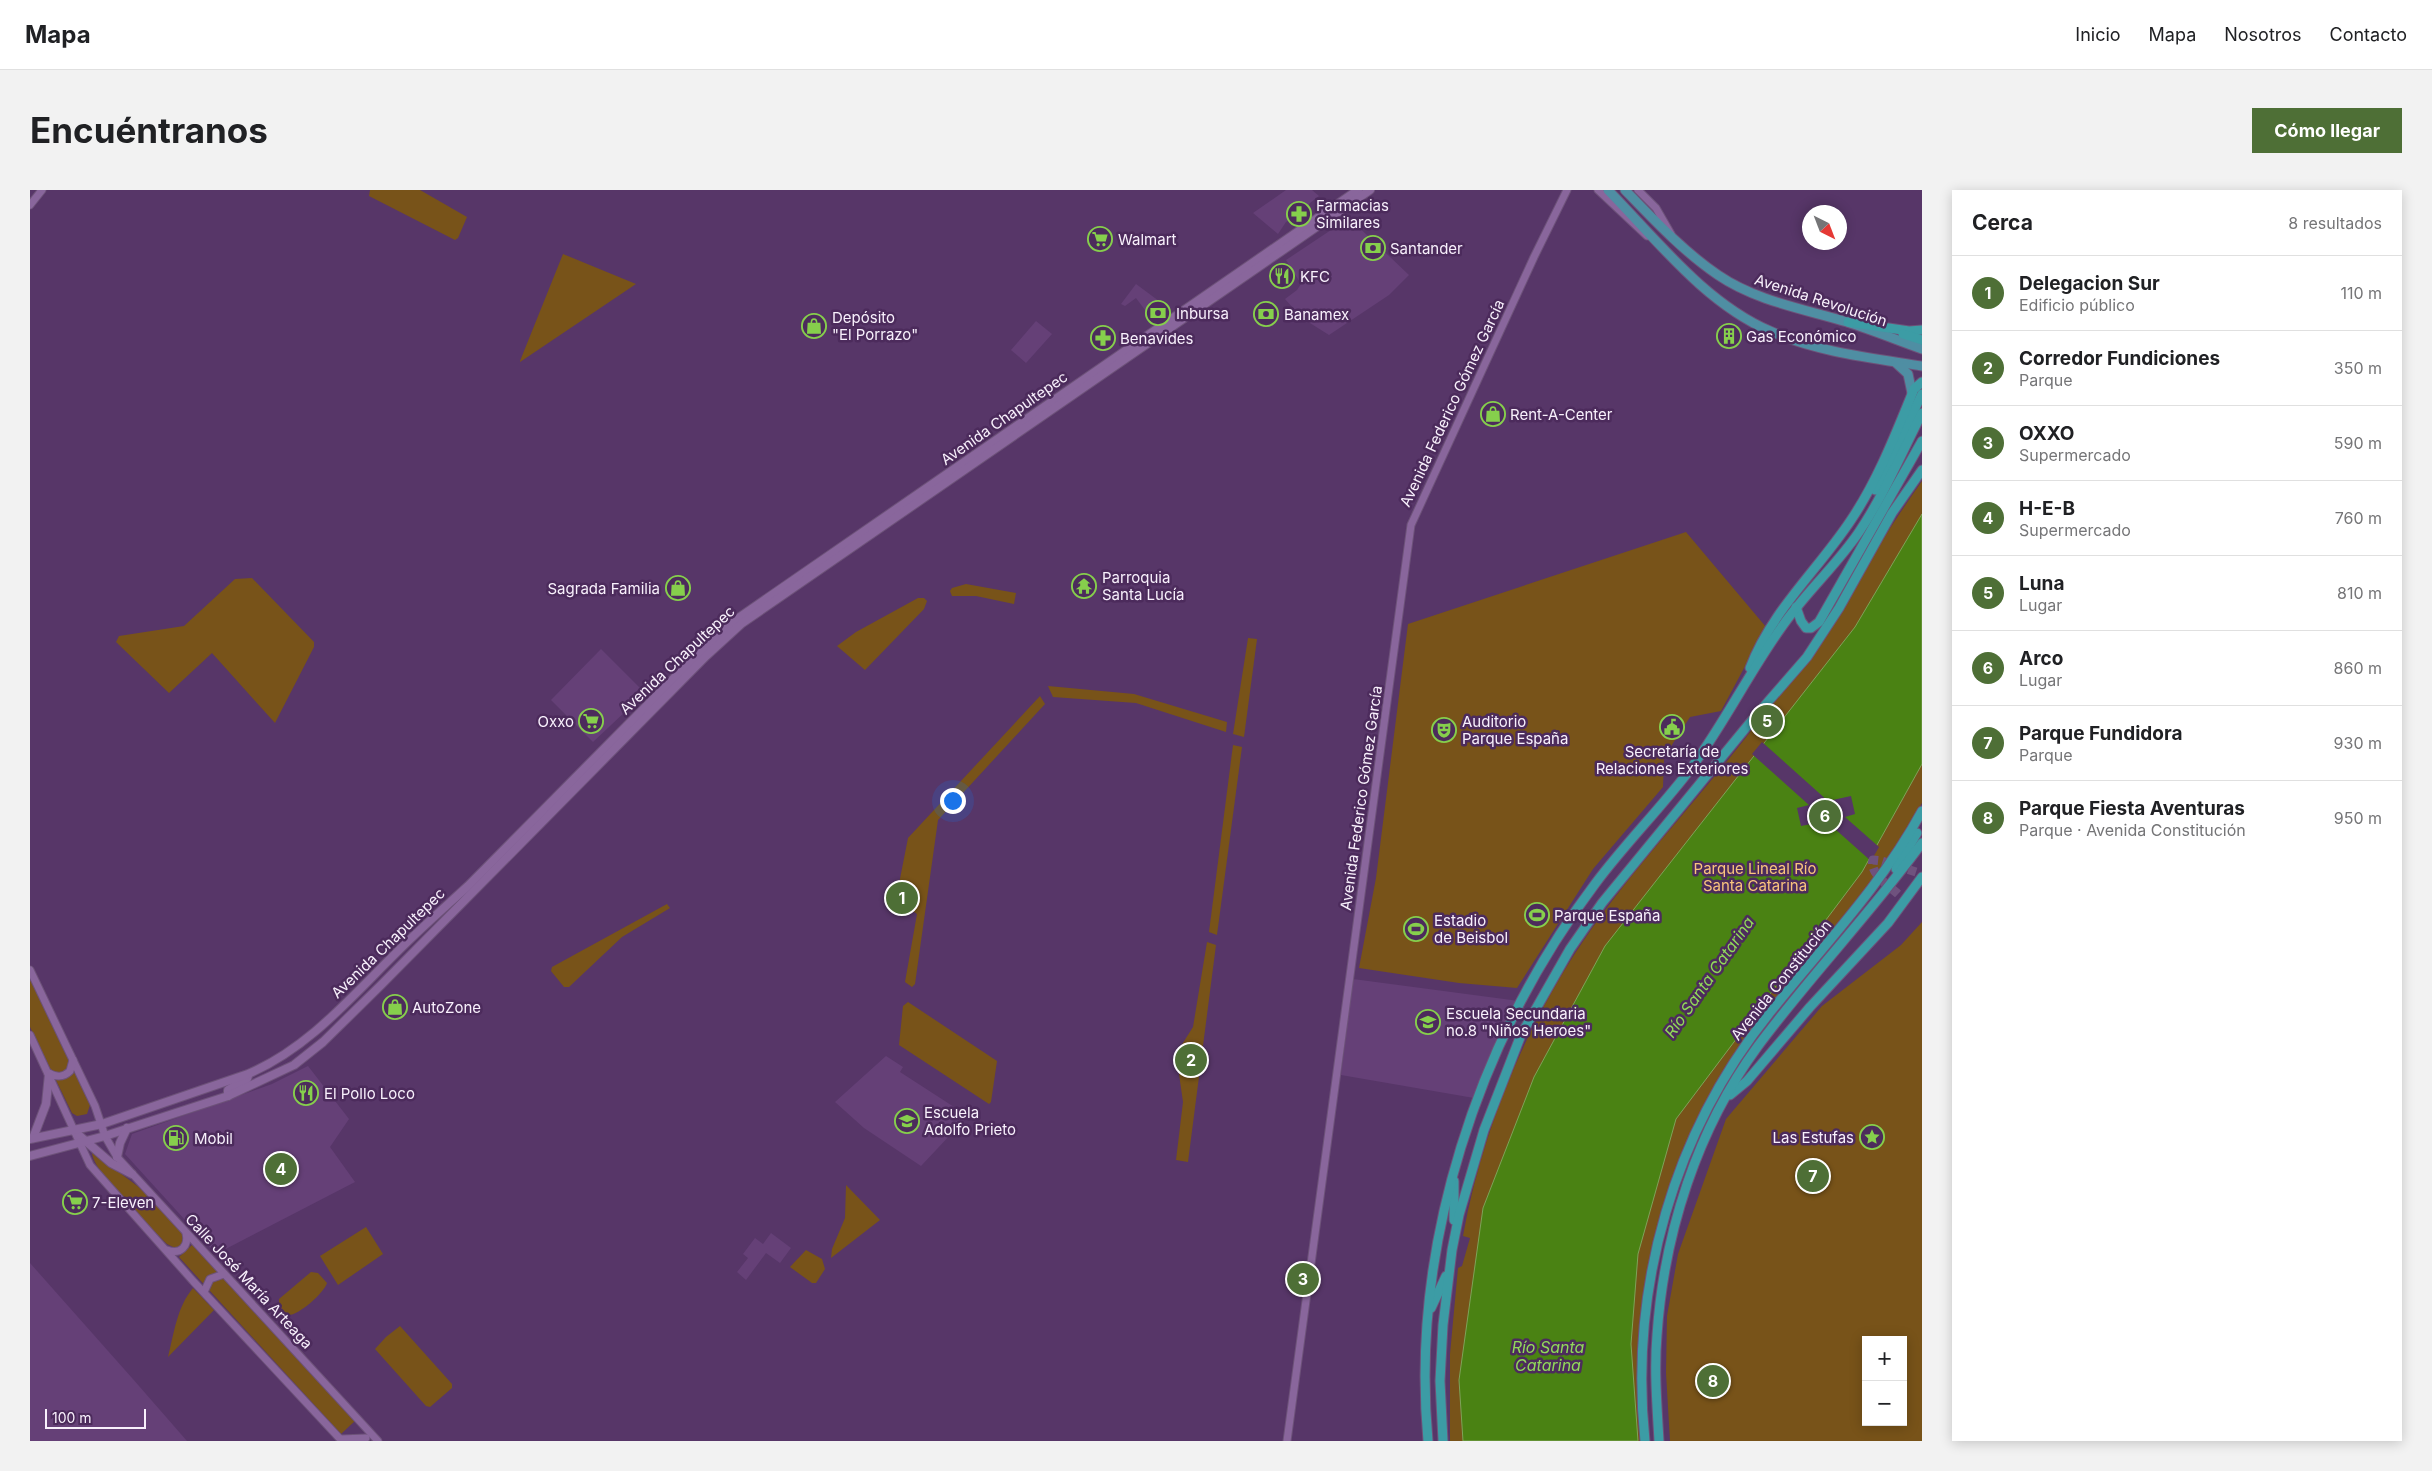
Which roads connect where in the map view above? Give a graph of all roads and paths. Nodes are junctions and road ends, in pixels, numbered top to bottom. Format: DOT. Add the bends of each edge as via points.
graph roads {
  1 [pos="42,190"];
  2 [pos="1358,190"];
  3 [pos="1370,190"];
  4 [pos="1568,190"];
  5 [pos="1598,190"];
  6 [pos="1608,190"];
  7 [pos="1625,190"];
  8 [pos="1638,190"];
  9 [pos="30,205"];
  10 [pos="1672,237"];
  11 [pos="1662,245"];
  12 [pos="1260,258"];
  13 [pos="1254,272"];
  14 [pos="1190,305"];
  15 [pos="1848,322"];
  16 [pos="1174,327"];
  17 [pos="1889,328"];
  18 [pos="1922,330"];
  19 [pos="1922,340"];
  20 [pos="1922,349"];
  21 [pos="1894,362"];
  22 [pos="1922,366"];
  23 [pos="1922,382"];
  24 [pos="1918,395"];
  25 [pos="1922,413"];
  26 [pos="1922,442"];
  27 [pos="1922,470"];
  28 [pos="1796,608"];
  29 [pos="1745,686"];
  30 [pos="1922,811"];
  31 [pos="1922,822"];
  32 [pos="1922,843"];
  33 [pos="1920,873"];
  34 [pos="1898,894"];
  35 [pos="1875,904"];
  36 [pos="1899,908"];
  37 [pos="30,972"];
  38 [pos="347,1001"];
  39 [pos="318,1029"];
  40 [pos="336,1029"];
  41 [pos="30,1035"];
  42 [pos="329,1036"];
  43 [pos="73,1060"];
  44 [pos="48,1073"];
  45 [pos="248,1074"];
  46 [pos="228,1096"];
  47 [pos="1726,1098"];
  48 [pos="102,1124"];
  49 [pos="128,1128"];
  50 [pos="74,1131"];
  51 [pos="105,1136"];
  52 [pos="32,1138"];
  53 [pos="83,1142"];
  54 [pos="30,1156"];
  55 [pos="118,1157"];
  56 [pos="132,1174"];
  57 [pos="1453,1176"];
  58 [pos="186,1233"];
  59 [pos="166,1250"];
  60 [pos="1452,1250"];
  61 [pos="1450,1267"];
  62 [pos="224,1274"];
  63 [pos="204,1292"];
  64 [pos="1428,1313"];
  65 [pos="367,1437"];
  66 [pos="342,1440"];
  67 [pos="378,1441"];
  68 [pos="1287,1441"];
  69 [pos="1428,1441"];
  70 [pos="1443,1441"];
  71 [pos="1645,1441"];
  72 [pos="1659,1441"];
  1 -- 9 [label="street"];
  2 -- 12 [label="main road, Avenida Chapultepec"];
  3 -- 13 [label="main road, Avenida Chapultepec"];
  4 -- 68 [label="street, Avenida Federico Gómez García" via="1411,525"];
  5 -- 11 [label="street" via="1645,235"];
  6 -- 11 [label="main road"];
  7 -- 10 [label="main road, Avenida Revolución"];
  8 -- 10 [label="street" via="1656,208"];
  10 -- 15 [label="main road, Avenida Revolución" via="1718,275 1739,287 1785,305"];
  11 -- 21 [label="main road" via="1705,288 1769,331 1817,346"];
  12 -- 13 [label="main road"];
  12 -- 14 [label="main road, Avenida Chapultepec"];
  13 -- 16 [label="main road, Avenida Chapultepec"];
  14 -- 16 [label="main road"];
  14 -- 38 [label="main road, Avenida Chapultepec" via="738,619 680,672 474,880"];
  15 -- 17 [label="highway"];
  15 -- 20 [label="main road, Avenida Revolución"];
  16 -- 40 [label="main road, Avenida Chapultepec" via="741,624"];
  17 -- 18 [label="highway"];
  17 -- 19 [label="highway"];
  21 -- 22 [label="main road"];
  21 -- 24 [label="main road" via="1908,374"];
  23 -- 24 [label="highway" via="1916,385"];
  24 -- 29 [label="highway" via="1863,502 1786,604 1756,653"];
  25 -- 28 [label="highway" via="1859,532"];
  26 -- 28 [label="highway" via="1820,622 1806,628"];
  27 -- 60 [label="highway" via="1892,513 1807,658 1613,889 1555,973 1521,1035 1500,1086 1465,1196"];
  28 -- 29 [label="highway"];
  29 -- 57 [label="highway" via="1692,767 1595,884 1540,966 1500,1043 1472,1112"];
  30 -- 71 [label="highway, Avenida Constitución" via="1886,872 1750,1038 1716,1092 1695,1134 1670,1200 1648,1290 1642,1360"];
  31 -- 35 [label="highway"];
  32 -- 35 [label="highway, Avenida Constitución"];
  33 -- 36 [label="highway"];
  34 -- 36 [label="highway"];
  35 -- 47 [label="highway, Avenida Constitución" via="1759,1046"];
  36 -- 47 [label="highway" via="1747,1081"];
  37 -- 43 [label="street, Calle José María Arteaga"];
  38 -- 39 [label="main road, Avenida Chapultepec"];
  38 -- 40 [label="main road" via="335,1020"];
  39 -- 42 [label="main road" via="327,1030"];
  39 -- 45 [label="main road, Avenida Chapultepec" via="283,1057"];
  40 -- 42 [label="main road, Avenida Chapultepec"];
  41 -- 44 [label="street"];
  42 -- 46 [label="main road, Avenida Chapultepec" via="288,1070"];
  43 -- 44 [label="street" via="70,1071 64,1076"];
  43 -- 48 [label="street, Calle José María Arteaga"];
  44 -- 50 [label="street"];
  44 -- 52 [label="main road" via="46,1104"];
  45 -- 46 [label="main road" via="247,1079 228,1090"];
  45 -- 48 [label="main road, Avenida Chapultepec"];
  46 -- 49 [label="main road, Avenida Chapultepec"];
  47 -- 72 [label="highway, Avenida Constitución" via="1689,1180 1665,1268 1656,1360"];
  48 -- 50 [label="main road, Avenida Chapultepec"];
  48 -- 51 [label="street, Calle José María Arteaga"];
  49 -- 51 [label="main road, Avenida Chapultepec"];
  49 -- 55 [label="main road" via="120,1143"];
  50 -- 52 [label="main road, Avenida Chapultepec"];
  50 -- 53 [label="main road"];
  51 -- 53 [label="main road, Avenida Chapultepec"];
  51 -- 55 [label="street, Calle José María Arteaga"];
  53 -- 54 [label="main road, Avenida Chapultepec"];
  53 -- 56 [label="main road"];
  53 -- 59 [label="street" via="85,1156 97,1174"];
  55 -- 56 [label="street, Calle José María Arteaga"];
  56 -- 58 [label="street, Calle José María Arteaga"];
  57 -- 60 [label="highway" via="1456,1186"];
  57 -- 64 [label="highway"];
  58 -- 59 [label="street" via="187,1243 183,1250"];
  58 -- 62 [label="street, Calle José María Arteaga"];
  59 -- 63 [label="street"];
  60 -- 61 [label="highway"];
  61 -- 64 [label="highway"];
  61 -- 70 [label="highway" via="1440,1381"];
  62 -- 63 [label="street" via="210,1279"];
  62 -- 65 [label="street, Calle José María Arteaga"];
  63 -- 66 [label="street"];
  64 -- 69 [label="highway"];
  65 -- 66 [label="street"];
  65 -- 67 [label="street, Calle José María Arteaga"];
}
